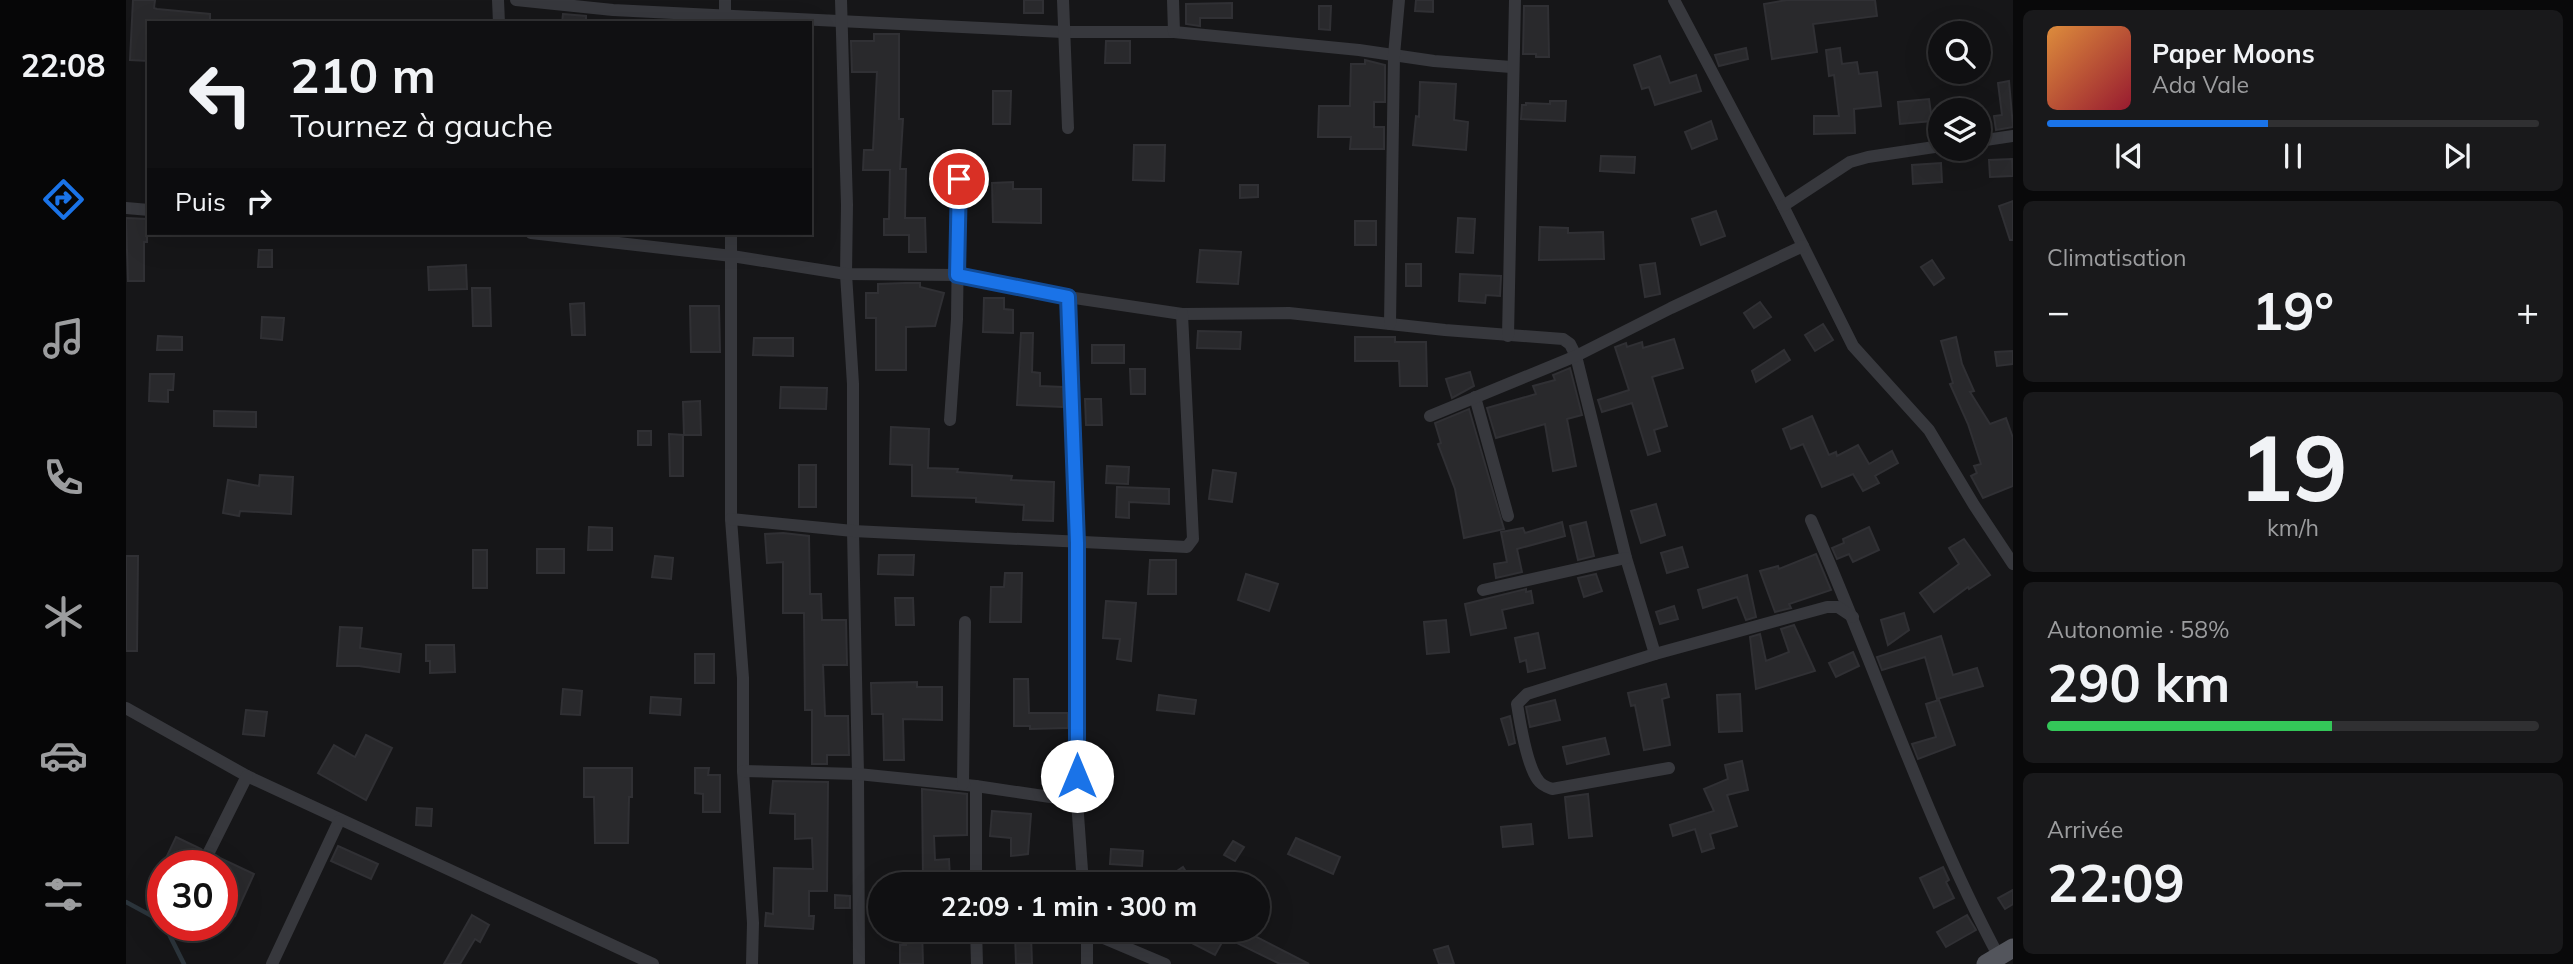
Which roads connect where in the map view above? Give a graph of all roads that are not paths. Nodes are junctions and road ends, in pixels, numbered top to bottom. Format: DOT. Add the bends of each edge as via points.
graph roads {
  1 [pos="498,0"];
  2 [pos="516,0"];
  3 [pos="725,0"];
  4 [pos="841,0"];
  5 [pos="1063,0"];
  6 [pos="1173,0"];
  7 [pos="1399,0"];
  8 [pos="1515,0"];
  9 [pos="1664,0"];
  10 [pos="1675,0"];
  11 [pos="613,16"];
  12 [pos="725,19"];
  13 [pos="841,20"];
  14 [pos="499,21"];
  15 [pos="1063,32"];
  16 [pos="1174,32"];
  17 [pos="1394,55"];
  18 [pos="1511,67"];
  19 [pos="1068,128"];
  20 [pos="2013,136"];
  21 [pos="1991,139"];
  22 [pos="1928,148"];
  23 [pos="959,158"];
  24 [pos="1783,206"];
  25 [pos="126,208"];
  26 [pos="147,211"];
  27 [pos="568,235"];
  28 [pos="731,235"];
  29 [pos="624,238"];
  30 [pos="1803,246"];
  31 [pos="732,256"];
  32 [pos="846,274"];
  33 [pos="957,275"];
  34 [pos="1068,297"];
  35 [pos="1182,314"];
  36 [pos="1390,324"];
  37 [pos="1508,335"];
  38 [pos="1576,355"];
  39 [pos="1475,397"];
  40 [pos="1430,416"];
  41 [pos="950,420"];
  42 [pos="1508,516"];
  43 [pos="732,519"];
  44 [pos="1811,520"];
  45 [pos="853,531"];
  46 [pos="1077,543"];
  47 [pos="1626,558"];
  48 [pos="2013,564"];
  49 [pos="1483,590"];
  50 [pos="1853,617"];
  51 [pos="965,622"];
  52 [pos="1655,654"];
  53 [pos="126,708"];
  54 [pos="1668,768"];
  55 [pos="743,771"];
  56 [pos="858,774"];
  57 [pos="247,776"];
  58 [pos="969,785"];
  59 [pos="1077,801"];
  60 [pos="339,821"];
  61 [pos="210,850"];
  62 [pos="975,872"];
  63 [pos="1082,872"];
  64 [pos="976,942"];
  65 [pos="1087,942"];
  66 [pos="1115,942"];
  67 [pos="1999,956"];
  68 [pos="272,964"];
  69 [pos="653,964"];
  70 [pos="752,964"];
  71 [pos="859,964"];
  72 [pos="977,964"];
  73 [pos="1087,964"];
  74 [pos="1165,964"];
  1 -- 14 [label="street"];
  2 -- 11 [label="street"];
  3 -- 12 [label="street"];
  4 -- 13 [label="street"];
  5 -- 15 [label="street"];
  6 -- 16 [label="street"];
  7 -- 17 [label="street"];
  8 -- 18 [label="street"];
  9 -- 10 [label="street"];
  10 -- 24 [label="street"];
  11 -- 12 [label="street"];
  12 -- 13 [label="street"];
  13 -- 15 [label="street"];
  13 -- 32 [label="street"];
  15 -- 16 [label="street"];
  15 -- 19 [label="street"];
  16 -- 17 [label="street"];
  17 -- 18 [label="street"];
  17 -- 36 [label="street"];
  18 -- 37 [label="street"];
  20 -- 21 [label="street"];
  22 -- 24 [label="street" via="1850,162"];
  23 -- 33 [label="street"];
  24 -- 30 [label="street"];
  25 -- 26 [label="street"];
  27 -- 29 [label="street"];
  28 -- 31 [label="street"];
  29 -- 31 [label="street"];
  30 -- 38 [label="street"];
  30 -- 48 [label="street" via="1853,346 1929,430"];
  31 -- 32 [label="street"];
  31 -- 43 [label="street"];
  32 -- 33 [label="street"];
  32 -- 45 [label="street" via="853,384"];
  33 -- 34 [label="street"];
  33 -- 41 [label="street"];
  34 -- 35 [label="street"];
  34 -- 46 [label="street"];
  35 -- 36 [label="street" via="1289,313"];
  35 -- 46 [label="street" via="1192,542 1187,547"];
  36 -- 37 [label="street"];
  37 -- 38 [label="street" via="1563,340"];
  38 -- 39 [label="street"];
  38 -- 47 [label="street"];
  39 -- 40 [label="street"];
  39 -- 42 [label="street"];
  43 -- 45 [label="street"];
  43 -- 55 [label="street" via="743,678"];
  44 -- 50 [label="street"];
  45 -- 46 [label="street"];
  45 -- 56 [label="street"];
  46 -- 59 [label="street"];
  47 -- 49 [label="street"];
  47 -- 52 [label="street"];
  50 -- 52 [label="street" via="1838,607 1827,607"];
  50 -- 67 [label="street" via="1973,909"];
  51 -- 58 [label="street"];
  52 -- 54 [label="street" via="1527,694 1517,705 1536,779 1552,789"];
  53 -- 57 [label="street"];
  55 -- 56 [label="street"];
  55 -- 70 [label="street"];
  56 -- 58 [label="street"];
  56 -- 71 [label="street"];
  57 -- 60 [label="street"];
  57 -- 61 [label="street"];
  58 -- 59 [label="street"];
  58 -- 62 [label="street"];
  59 -- 63 [label="street"];
  60 -- 68 [label="street"];
  60 -- 69 [label="street"];
  64 -- 72 [label="street"];
  65 -- 73 [label="street"];
  66 -- 74 [label="street"];
}
